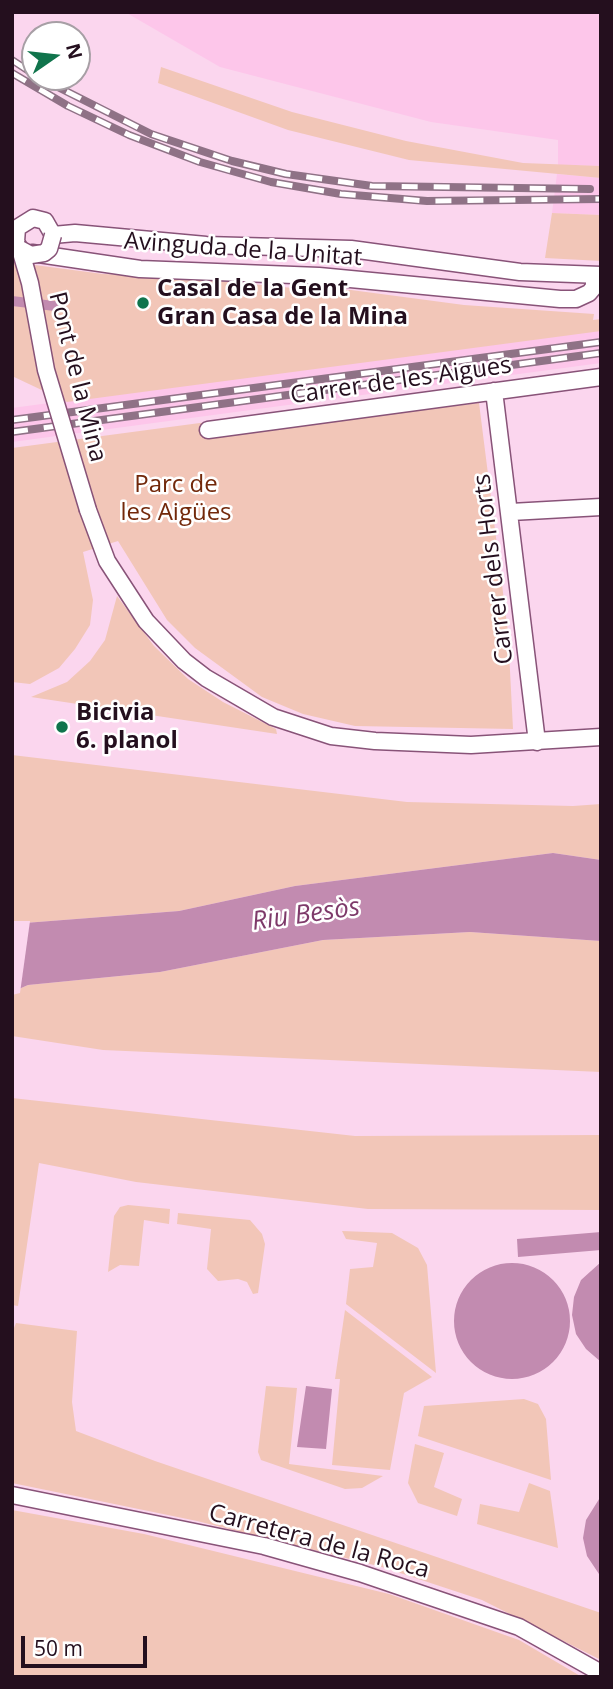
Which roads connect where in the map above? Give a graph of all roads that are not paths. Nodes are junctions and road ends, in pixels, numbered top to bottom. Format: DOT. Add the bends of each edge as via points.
graph roads {
  1 [pos="15,227"];
  2 [pos="53,235"];
  3 [pos="16,250"];
  4 [pos="38,255"];
  5 [pos="597,275"];
  6 [pos="30,283"];
  7 [pos="601,377"];
  8 [pos="494,391"];
  9 [pos="208,430"];
  10 [pos="601,507"];
  11 [pos="511,512"];
  12 [pos="601,737"];
  13 [pos="537,742"];
  14 [pos="12,1495"];
  15 [pos="601,1673"];
  1 -- 2 [label="street" via="39,218"];
  1 -- 3 [label="street"];
  2 -- 4 [label="street, bridge" via="49,249"];
  2 -- 5 [label="street, Avinguda de la Unitat" via="351,249 520,272"];
  3 -- 4 [label="street, bridge"];
  3 -- 5 [label="street, Avinguda de la Unitat" via="140,269 320,276 560,299 589,293"];
  3 -- 6 [label="street, bridge"];
  4 -- 6 [label="street"];
  6 -- 13 [label="street, Pont de la Mina, bridge" via="46,370 107,561 146,621 184,661 248,705 331,736 471,745"];
  7 -- 8 [label="street, Carrer de les Aigues"];
  8 -- 9 [label="street, Carrer de les Aigues"];
  8 -- 11 [label="street, Carrer dels Horts"];
  10 -- 11 [label="street"];
  11 -- 13 [label="street, Carrer dels Horts"];
  12 -- 13 [label="street, Pont de la Mina"];
  14 -- 15 [label="street, Carretera de la Roca" via="264,1546 360,1573 519,1628"];
}
